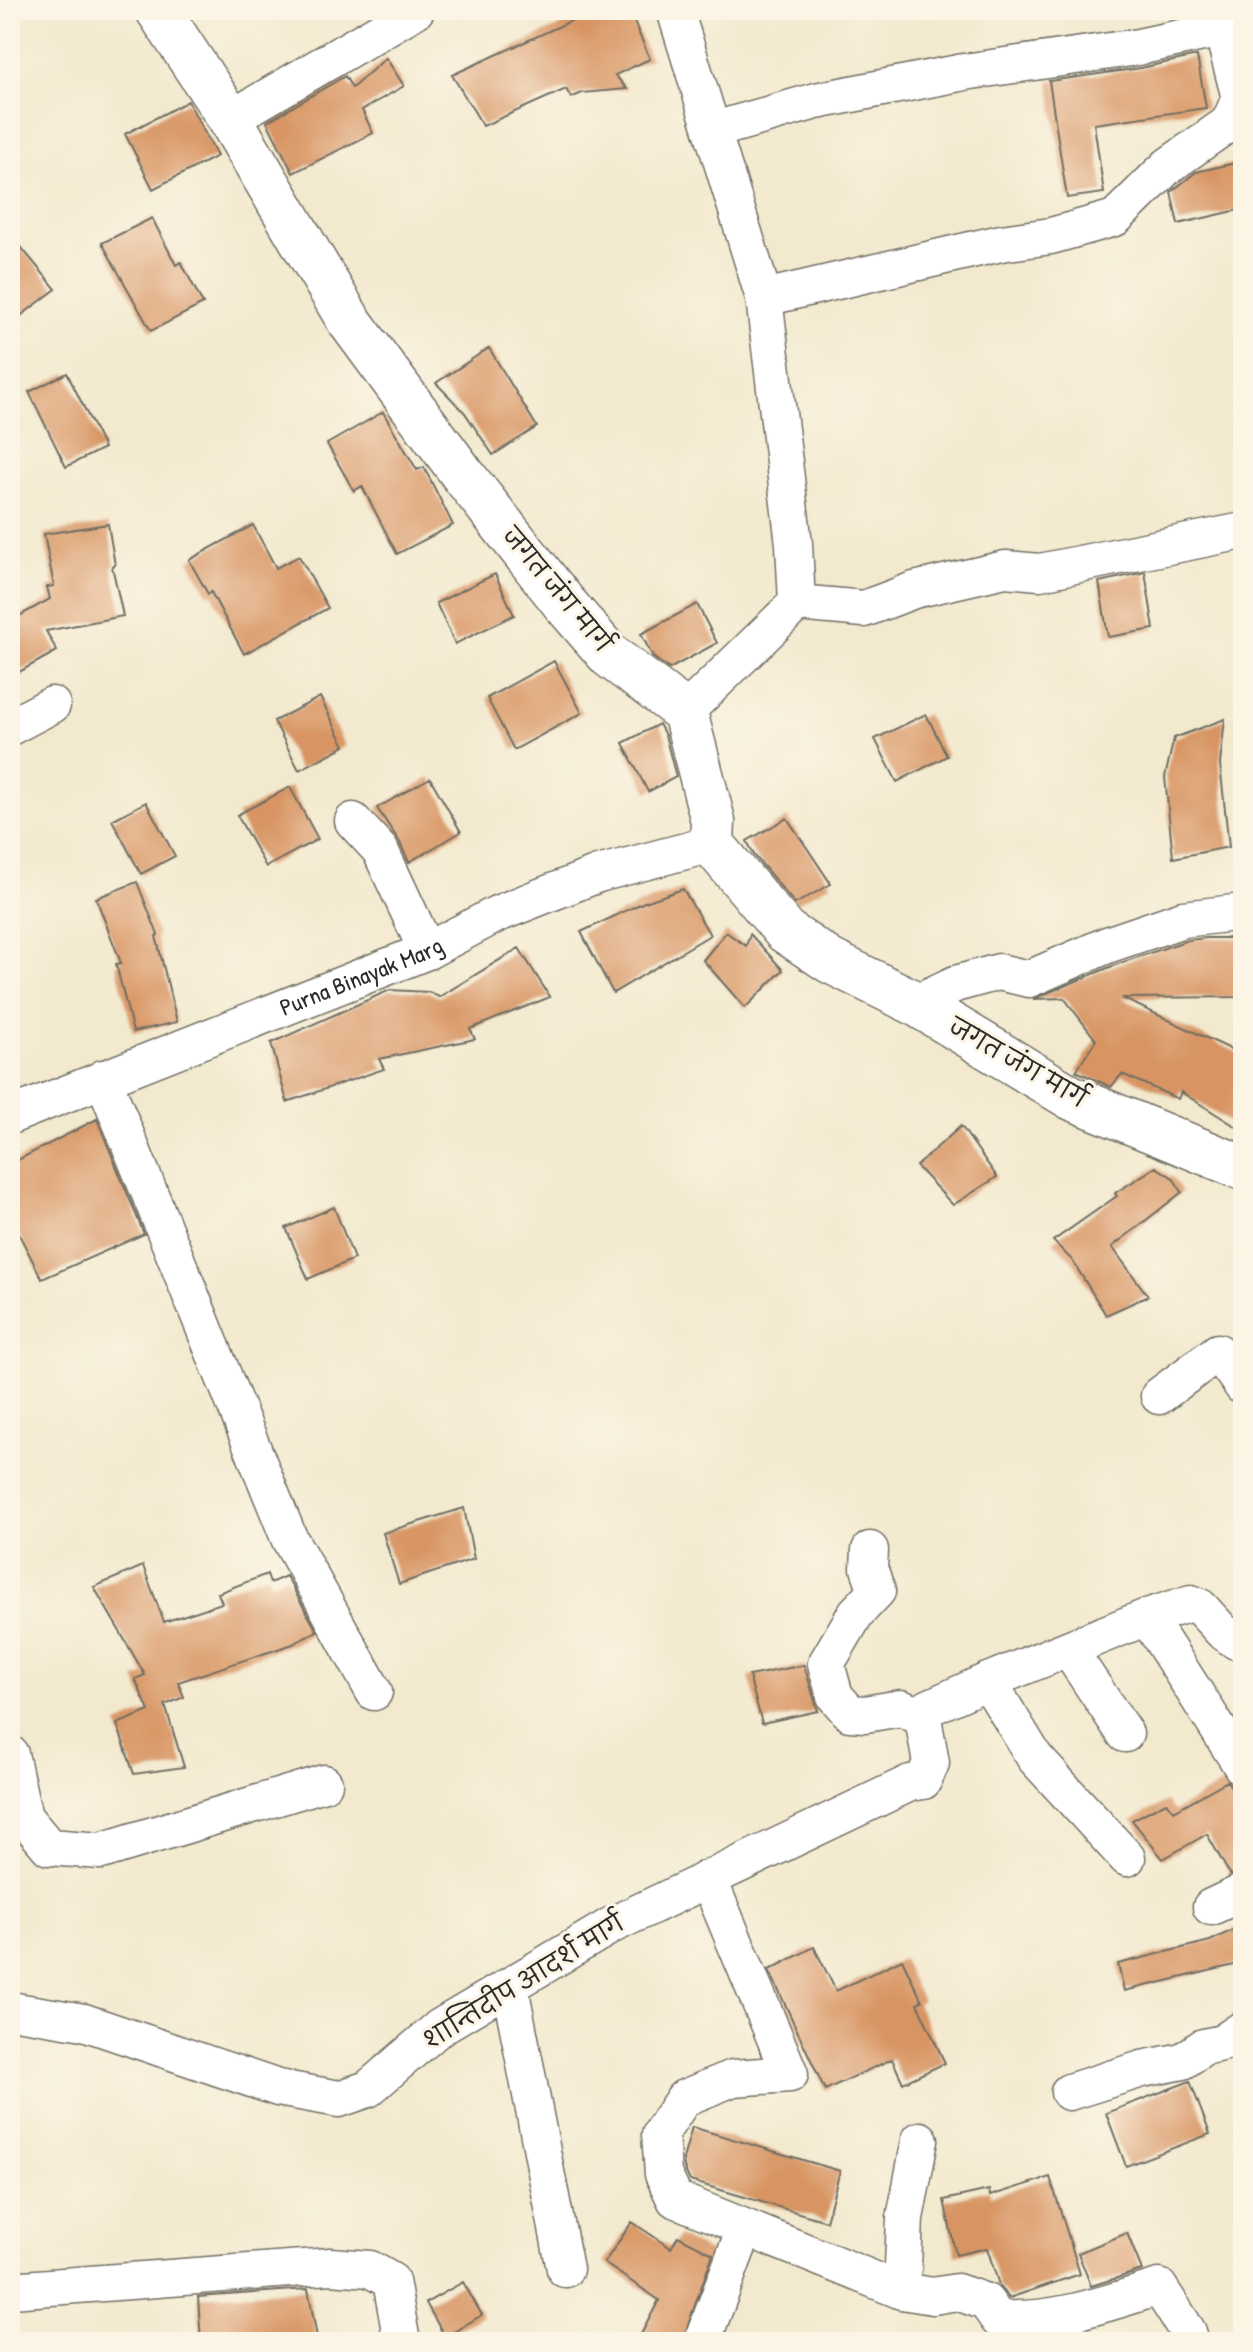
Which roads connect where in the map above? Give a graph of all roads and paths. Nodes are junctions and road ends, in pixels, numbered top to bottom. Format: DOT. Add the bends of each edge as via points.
graph roads {
  1 [pos="158,10"];
  2 [pos="416,10"];
  3 [pos="675,10"];
  4 [pos="1224,20"];
  5 [pos="230,119"];
  6 [pos="714,130"];
  7 [pos="764,298"];
  8 [pos="1243,531"];
  9 [pos="797,603"];
  10 [pos="52,705"];
  11 [pos="685,712"];
  12 [pos="10,727"];
  13 [pos="353,821"];
  14 [pos="712,844"];
  15 [pos="1243,912"];
  16 [pos="427,951"];
  17 [pos="915,1003"];
  18 [pos="103,1078"];
  19 [pos="10,1116"];
  20 [pos="1243,1168"];
  21 [pos="1243,1387"];
  22 [pos="1159,1396"];
  23 [pos="870,1550"];
  24 [pos="1147,1617"];
  25 [pos="1243,1638"];
  26 [pos="1069,1650"];
  27 [pos="988,1681"];
  28 [pos="374,1692"];
  29 [pos="923,1718"];
  30 [pos="1125,1734"];
  31 [pos="10,1754"];
  32 [pos="1243,1768"];
  33 [pos="324,1783"];
  34 [pos="1127,1858"];
  35 [pos="708,1878"];
  36 [pos="510,1987"];
  37 [pos="10,2010"];
  38 [pos="1243,2029"];
  39 [pos="1069,2092"];
  40 [pos="920,2140"];
  41 [pos="745,2228"];
  42 [pos="565,2269"];
  43 [pos="10,2290"];
  44 [pos="902,2291"];
  45 [pos="402,2342"];
  46 [pos="702,2342"];
  47 [pos="1191,2342"];
  1 -- 5 [label="street, जगत जंग मार्ग"];
  2 -- 5 [label="street"];
  3 -- 6 [label="street"];
  4 -- 6 [label="street" via="1138,47 875,89"];
  4 -- 7 [label="street" via="1240,98 1229,123 1168,166 1115,218"];
  5 -- 11 [label="street, जगत जंग मार्ग" via="348,319 463,475 610,656"];
  6 -- 7 [label="street"];
  7 -- 9 [label="street"];
  8 -- 9 [label="street" via="1040,572 1005,569 914,590 864,609"];
  9 -- 11 [label="street"];
  10 -- 12 [label="street"];
  11 -- 14 [label="street" via="713,821"];
  13 -- 16 [label="street" via="380,850"];
  14 -- 16 [label="street, Purna Binayak Marg" via="598,874 497,914"];
  14 -- 17 [label="street, जगत जंग मार्ग" via="785,931 830,961"];
  15 -- 17 [label="street" via="1183,919 1029,979 999,972"];
  16 -- 18 [label="street, Purna Binayak Marg"];
  17 -- 20 [label="street, जगत जंग मार्ग" via="1072,1098"];
  18 -- 19 [label="street, Purna Binayak Marg"];
  18 -- 28 [label="street" via="289,1538"];
  21 -- 22 [label="street" via="1218,1352"];
  23 -- 29 [label="street" via="869,1568 877,1591 856,1613 826,1664 835,1696 850,1713 901,1708"];
  24 -- 25 [label="street" via="1191,1603 1236,1641"];
  24 -- 26 [label="street"];
  24 -- 32 [label="street"];
  26 -- 27 [label="street"];
  26 -- 30 [label="street"];
  27 -- 29 [label="street" via="928,1708"];
  27 -- 34 [label="street" via="1035,1758"];
  29 -- 35 [label="street, शान्तिदीप आदर्श मार्ग" via="931,1763 923,1781"];
  31 -- 33 [label="street" via="24,1817 49,1847 101,1851"];
  35 -- 36 [label="street, शान्तिदीप आदर्श मार्ग" via="612,1925"];
  35 -- 41 [label="street" via="790,2074 733,2078 684,2098 660,2134 663,2174 675,2199"];
  36 -- 37 [label="street, शान्तिदीप आदर्श मार्ग" via="440,2027 368,2089 339,2099 278,2088 84,2022"];
  36 -- 42 [label="street"];
  38 -- 39 [label="street" via="1183,2061"];
  40 -- 44 [label="street" via="905,2218"];
  41 -- 44 [label="street"];
  41 -- 46 [label="street"];
  43 -- 45 [label="street" via="330,2266 370,2269 391,2281"];
  44 -- 47 [label="street" via="933,2296 957,2292 986,2302 998,2319 1030,2320 1079,2312 1159,2287"];
}
